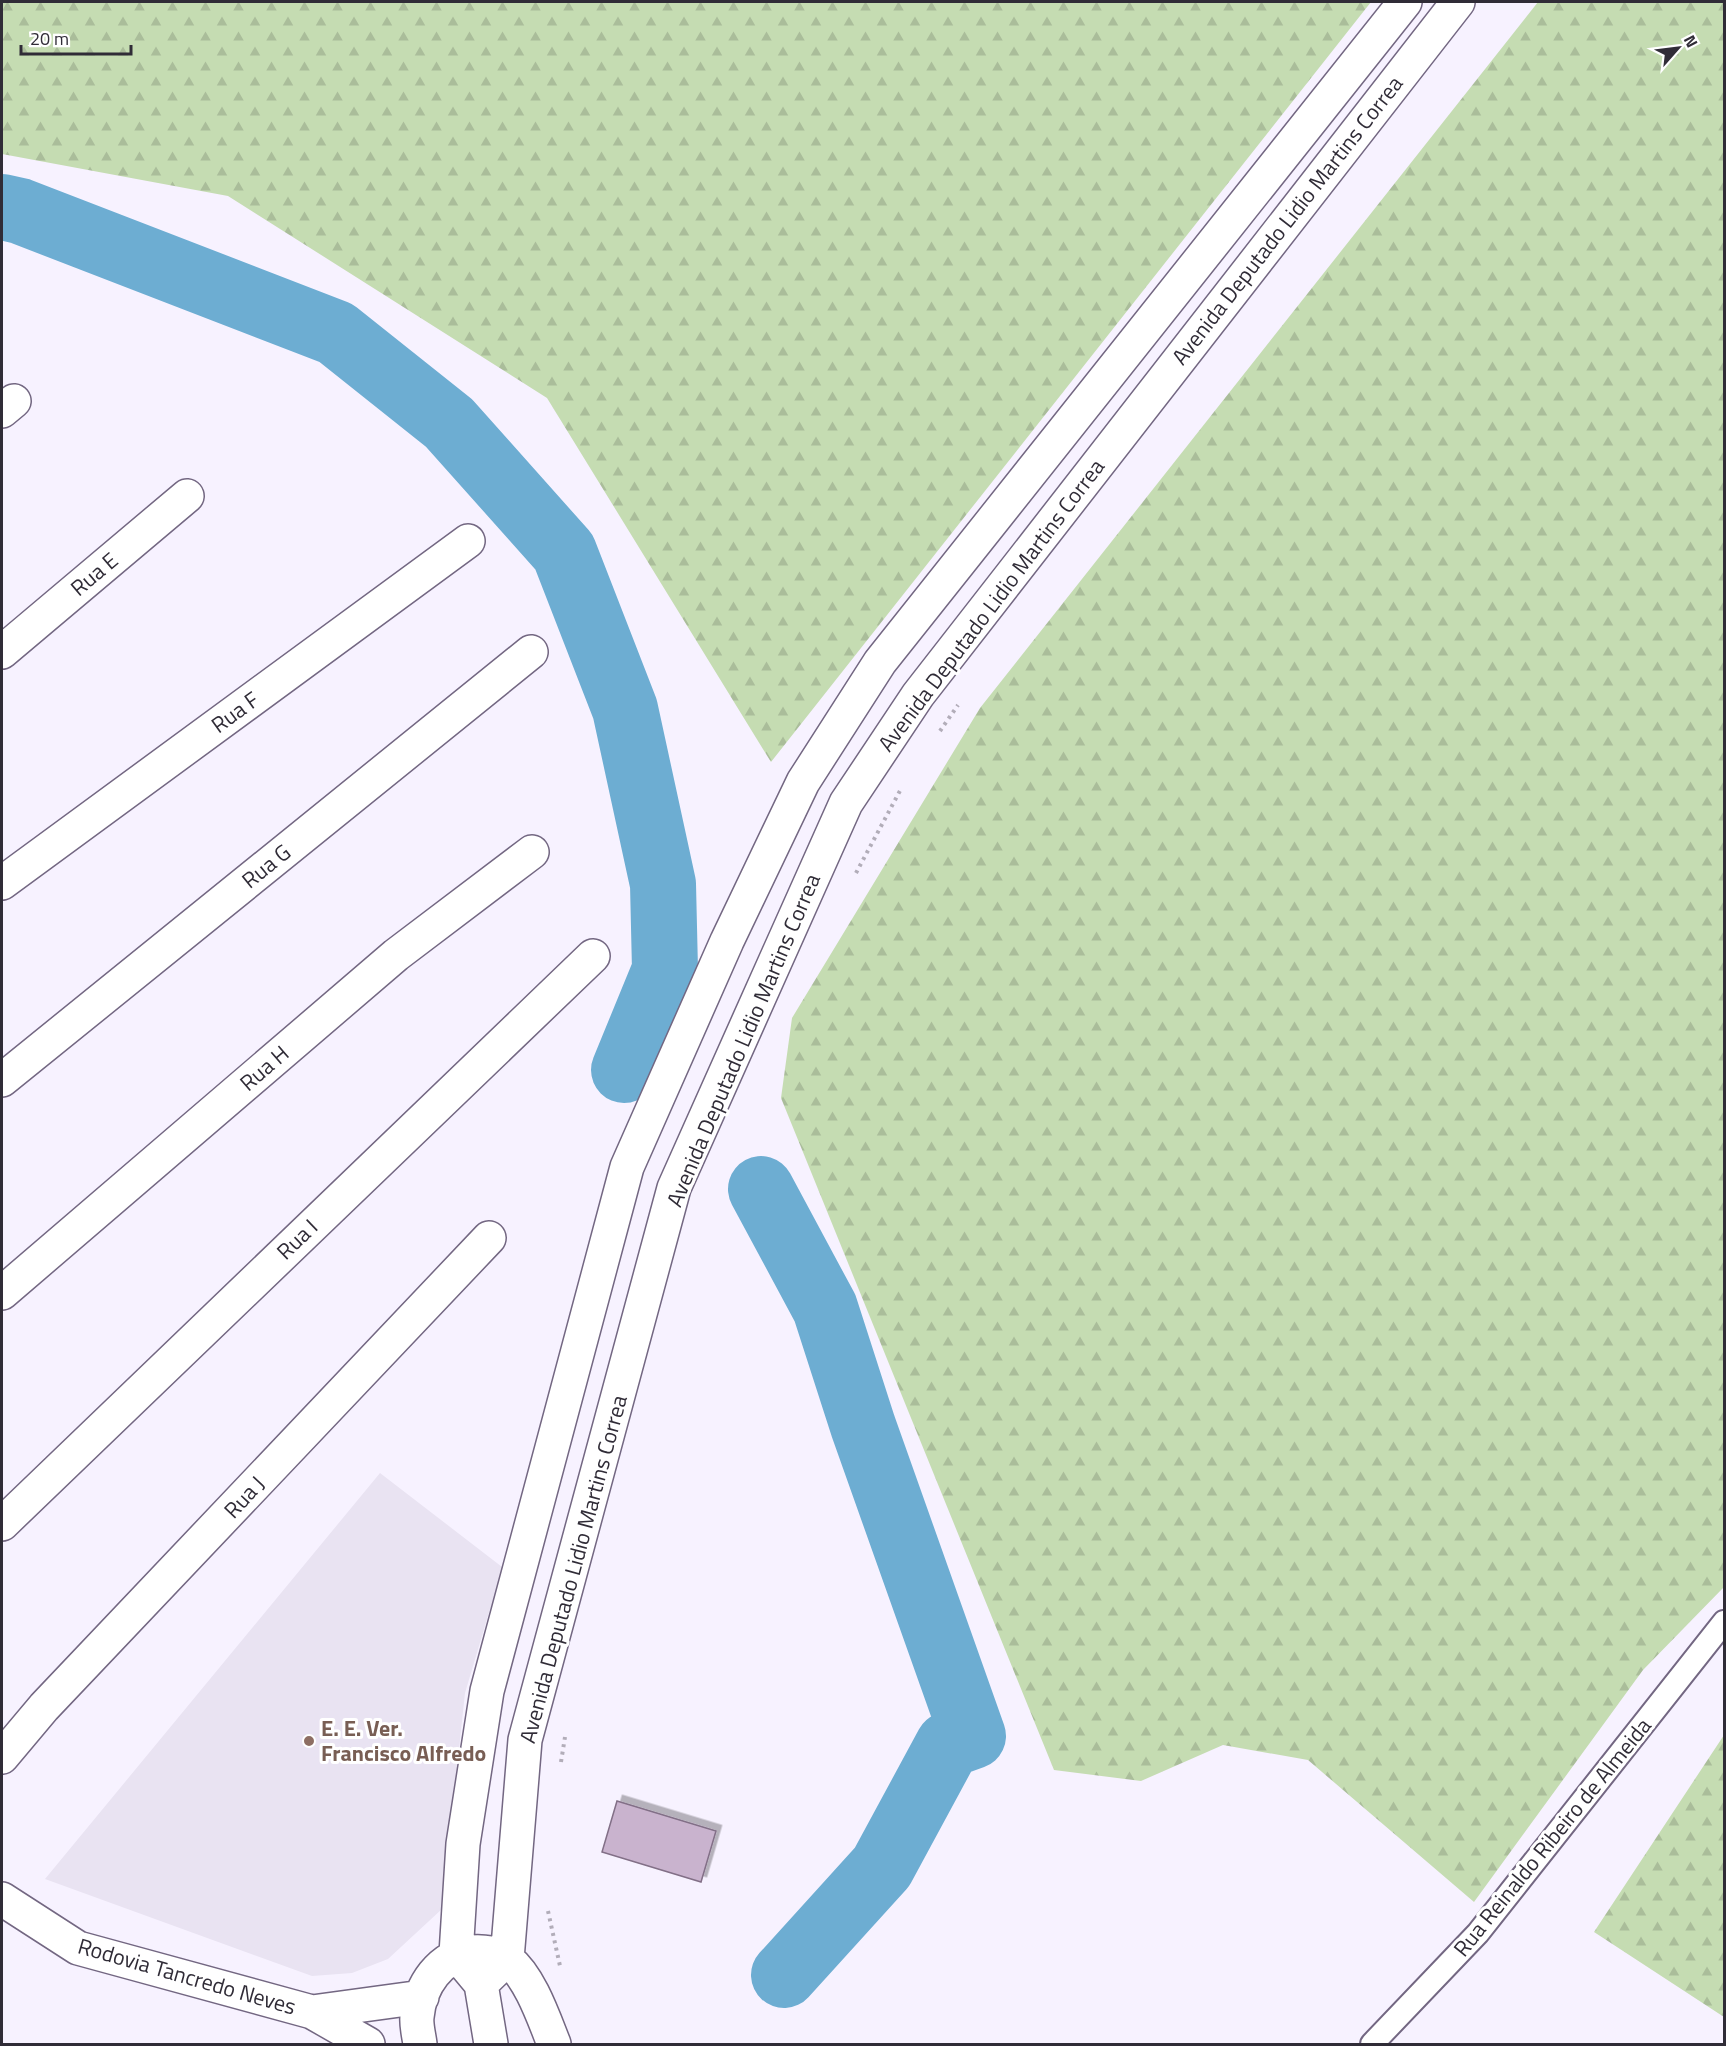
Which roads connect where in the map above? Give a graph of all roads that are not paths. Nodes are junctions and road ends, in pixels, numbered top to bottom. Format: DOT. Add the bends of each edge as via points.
graph roads {
  1 [pos="1405,2"];
  2 [pos="1458,2"];
  3 [pos="187,496"];
  4 [pos="468,542"];
  5 [pos="2,652"];
  6 [pos="531,652"];
  7 [pos="532,852"];
  8 [pos="2,883"];
  9 [pos="593,956"];
  10 [pos="2,1080"];
  11 [pos="489,1238"];
  12 [pos="2,1293"];
  13 [pos="2,1524"];
  14 [pos="1725,1622"];
  15 [pos="2,1757"];
  16 [pos="2,1899"];
  17 [pos="456,1954"];
  18 [pos="507,1959"];
  19 [pos="481,1984"];
  20 [pos="422,1997"];
  21 [pos="312,2012"];
  22 [pos="368,2044"];
  23 [pos="420,2044"];
  24 [pos="490,2044"];
  25 [pos="554,2044"];
  26 [pos="1372,2044"];
  1 -- 17 [label="main road, Avenida Deputado Lidio Martins Correa" via="880,662 803,782 627,1167 487,1691 463,1844"];
  2 -- 18 [label="main road, Avenida Deputado Lidio Martins Correa" via="918,695 846,803 674,1188 525,1740"];
  3 -- 5 [label="main road, Rua E"];
  4 -- 8 [label="main road, Rua F"];
  6 -- 10 [label="main road, Rua G"];
  7 -- 12 [label="main road, Rua H" via="396,955"];
  9 -- 13 [label="main road, Rua I"];
  11 -- 15 [label="main road, Rua J" via="44,1707"];
  14 -- 26 [label="lane, Rua Reinaldo Ribeiro de Almeida" via="1478,1934"];
  16 -- 21 [label="main road, Rodovia Tancredo Neves" via="78,1948"];
  17 -- 18 [label="main road" via="484,1951"];
  17 -- 19 [label="main road"];
  17 -- 20 [label="main road" via="435,1970"];
  18 -- 19 [label="main road"];
  18 -- 25 [label="main road" via="528,1985"];
  19 -- 24 [label="main road"];
  20 -- 21 [label="main road, Rodovia Tancredo Neves"];
  20 -- 23 [label="main road" via="417,2018"];
  21 -- 22 [label="main road, Rodovia Tancredo Neves"];
}
